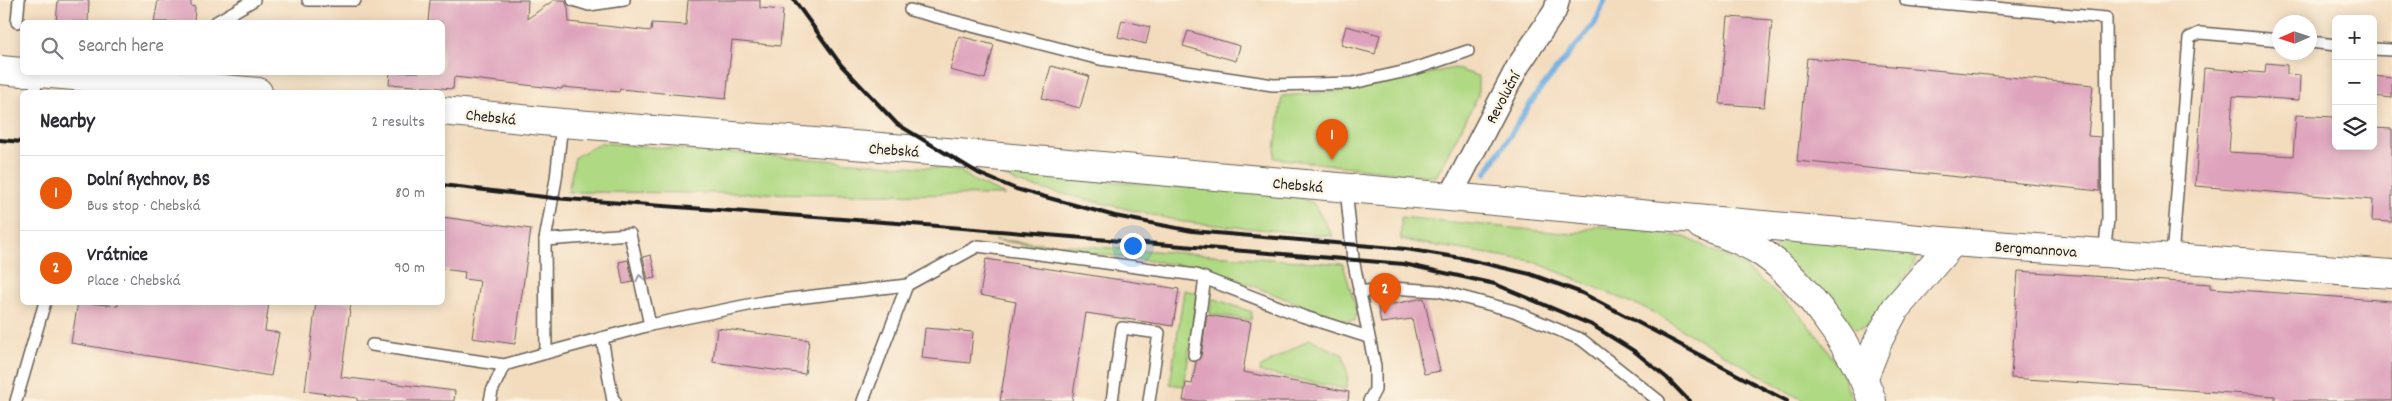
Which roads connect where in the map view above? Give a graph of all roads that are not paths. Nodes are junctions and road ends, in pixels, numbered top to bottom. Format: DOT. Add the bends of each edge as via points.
graph roads {
  1 [pos="19,0"];
  2 [pos="254,0"];
  3 [pos="308,0"];
  4 [pos="355,0"];
  5 [pos="573,0"];
  6 [pos="624,0"];
  7 [pos="1558,0"];
  8 [pos="1906,0"];
  9 [pos="910,10"];
  10 [pos="219,20"];
  11 [pos="17,22"];
  12 [pos="2272,39"];
  13 [pos="2317,43"];
  14 [pos="2332,45"];
  15 [pos="2377,49"];
  16 [pos="2392,50"];
  17 [pos="1468,51"];
  18 [pos="0,70"];
  19 [pos="31,78"];
  20 [pos="206,80"];
  21 [pos="249,90"];
  22 [pos="445,111"];
  23 [pos="562,123"];
  24 [pos="1346,188"];
  25 [pos="1450,197"];
  26 [pos="1681,216"];
  27 [pos="544,240"];
  28 [pos="1953,242"];
  29 [pos="2104,253"];
  30 [pos="2172,258"];
  31 [pos="2392,274"];
  32 [pos="1205,278"];
  33 [pos="907,285"];
  34 [pos="1359,292"];
  35 [pos="44,305"];
  36 [pos="650,325"];
  37 [pos="1368,337"];
  38 [pos="602,338"];
  39 [pos="372,345"];
  40 [pos="546,353"];
  41 [pos="1194,355"];
  42 [pos="504,365"];
  43 [pos="1868,389"];
  44 [pos="16,401"];
  45 [pos="490,401"];
  46 [pos="615,401"];
  47 [pos="863,401"];
  48 [pos="1112,401"];
  49 [pos="1149,401"];
  50 [pos="1369,401"];
  51 [pos="1659,401"];
  1 -- 11 [label="lane"];
  2 -- 10 [label="lane"];
  3 -- 4 [label="lane"];
  5 -- 6 [label="lane" via="589,5"];
  7 -- 25 [label="street, Revoluční" via="1518,66"];
  8 -- 29 [label="lane" via="2106,18 2108,220"];
  9 -- 17 [label="lane" via="1100,59 1273,85 1353,83 1411,70"];
  12 -- 30 [label="lane" via="2200,33 2190,38"];
  13 -- 14 [label="lane"];
  15 -- 16 [label="lane"];
  18 -- 19 [label="street"];
  19 -- 20 [label="street"];
  20 -- 21 [label="street"];
  22 -- 23 [label="street, Chebská"];
  23 -- 24 [label="street, Chebská" via="946,152"];
  23 -- 27 [label="lane" via="555,189"];
  24 -- 25 [label="street, Chebská"];
  24 -- 34 [label="lane, Chebská"];
  25 -- 26 [label="street, Chebská"];
  26 -- 28 [label="street, Bergmannova"];
  26 -- 43 [label="street" via="1764,254 1812,299"];
  36 -- 27 [label="lane, one-way" via="630,234"];
  27 -- 40 [label="lane"];
  28 -- 29 [label="street, Bergmannova"];
  28 -- 43 [label="street" via="1895,309 1879,338"];
  29 -- 30 [label="street, Bergmannova"];
  30 -- 31 [label="street, Bergmannova"];
  32 -- 33 [label="lane" via="978,246"];
  32 -- 37 [label="lane" via="1302,316"];
  32 -- 41 [label="lane"];
  33 -- 36 [label="lane" via="763,302"];
  33 -- 47 [label="lane"];
  34 -- 37 [label="lane, Chebská"];
  34 -- 51 [label="lane" via="1390,288 1439,291 1514,311 1582,340"];
  35 -- 44 [label="lane"];
  36 -- 38 [label="lane"];
  37 -- 50 [label="lane, Chebská" via="1375,366 1375,390"];
  38 -- 40 [label="lane"];
  38 -- 46 [label="lane"];
  39 -- 42 [label="lane"];
  40 -- 42 [label="lane"];
  42 -- 45 [label="lane"];
  48 -- 49 [label="lane" via="1122,328 1159,333"];
}
